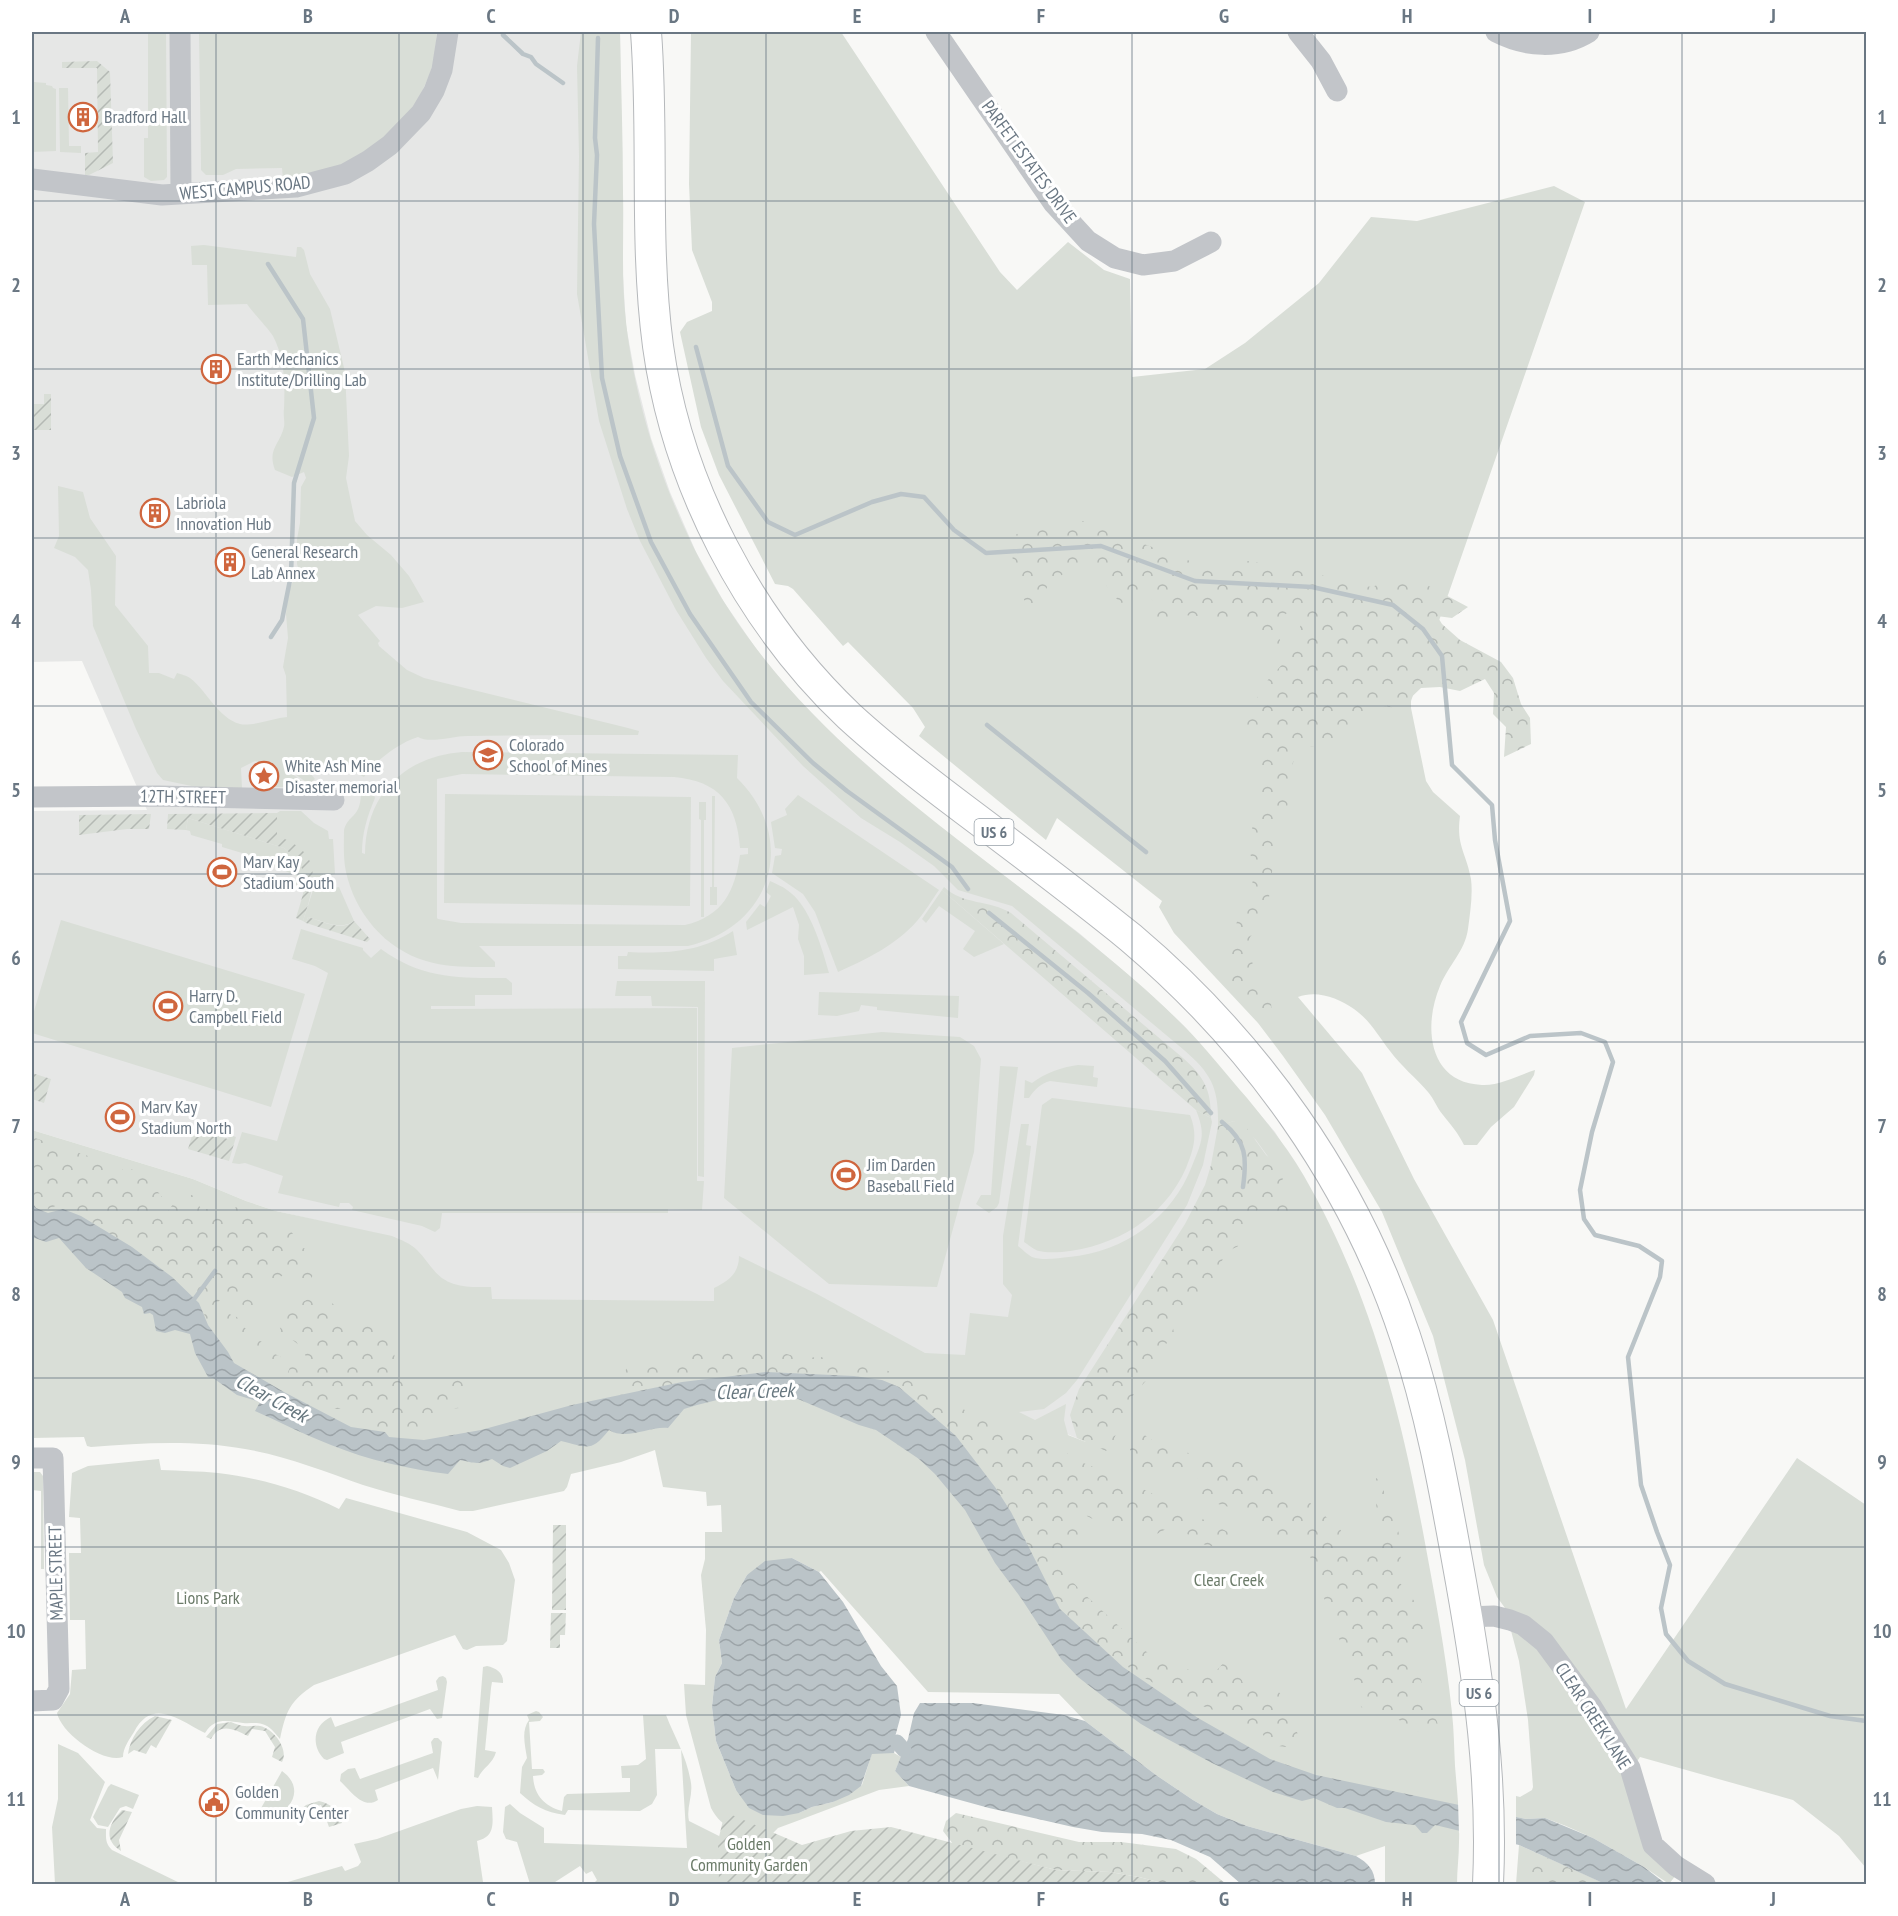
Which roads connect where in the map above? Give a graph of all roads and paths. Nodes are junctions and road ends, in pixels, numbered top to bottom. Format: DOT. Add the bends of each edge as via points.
graph roads {
  1 [pos="180,32"];
  2 [pos="448,32"];
  3 [pos="646,32"];
  4 [pos="654,32"];
  5 [pos="936,32"];
  6 [pos="1298,32"];
  7 [pos="1496,32"];
  8 [pos="1589,32"];
  9 [pos="649,71"];
  10 [pos="1337,91"];
  11 [pos="32,179"];
  12 [pos="181,194"];
  13 [pos="1210,242"];
  14 [pos="32,796"];
  15 [pos="334,800"];
  16 [pos="32,1458"];
  17 [pos="1467,1617"];
  18 [pos="32,1701"];
  19 [pos="1488,1884"];
  20 [pos="1705,1884"];
  1 -- 12 [label="street"];
  2 -- 12 [label="street, WEST CAMPUS ROAD" via="442,70 421,113 368,161 345,174 296,187"];
  3 -- 9 [label="highway, US 6"];
  4 -- 9 [label="highway, US 6"];
  5 -- 13 [label="street, PARFET ESTATES DRIVE" via="1054,204 1088,241 1115,258 1143,265 1174,261"];
  6 -- 10 [label="street"];
  7 -- 8 [label="street" via="1538,45 1564,42"];
  9 -- 17 [label="highway, US 6" via="650,241 658,349 688,467 737,572 787,647 847,714 908,767 1113,922 1162,964 1229,1034 1283,1101 1360,1228 1404,1333 1435,1444"];
  11 -- 12 [label="street, WEST CAMPUS ROAD"];
  14 -- 15 [label="street, 12TH STREET"];
  16 -- 18 [label="street, MAPLE STREET" via="53,1458 59,1689 53,1700"];
  17 -- 19 [label="highway, US 6" via="1488,1770"];
  17 -- 20 [label="street, CLEAR CREEK LANE" via="1510,1620 1544,1642 1592,1707 1630,1768 1653,1845"];
}
